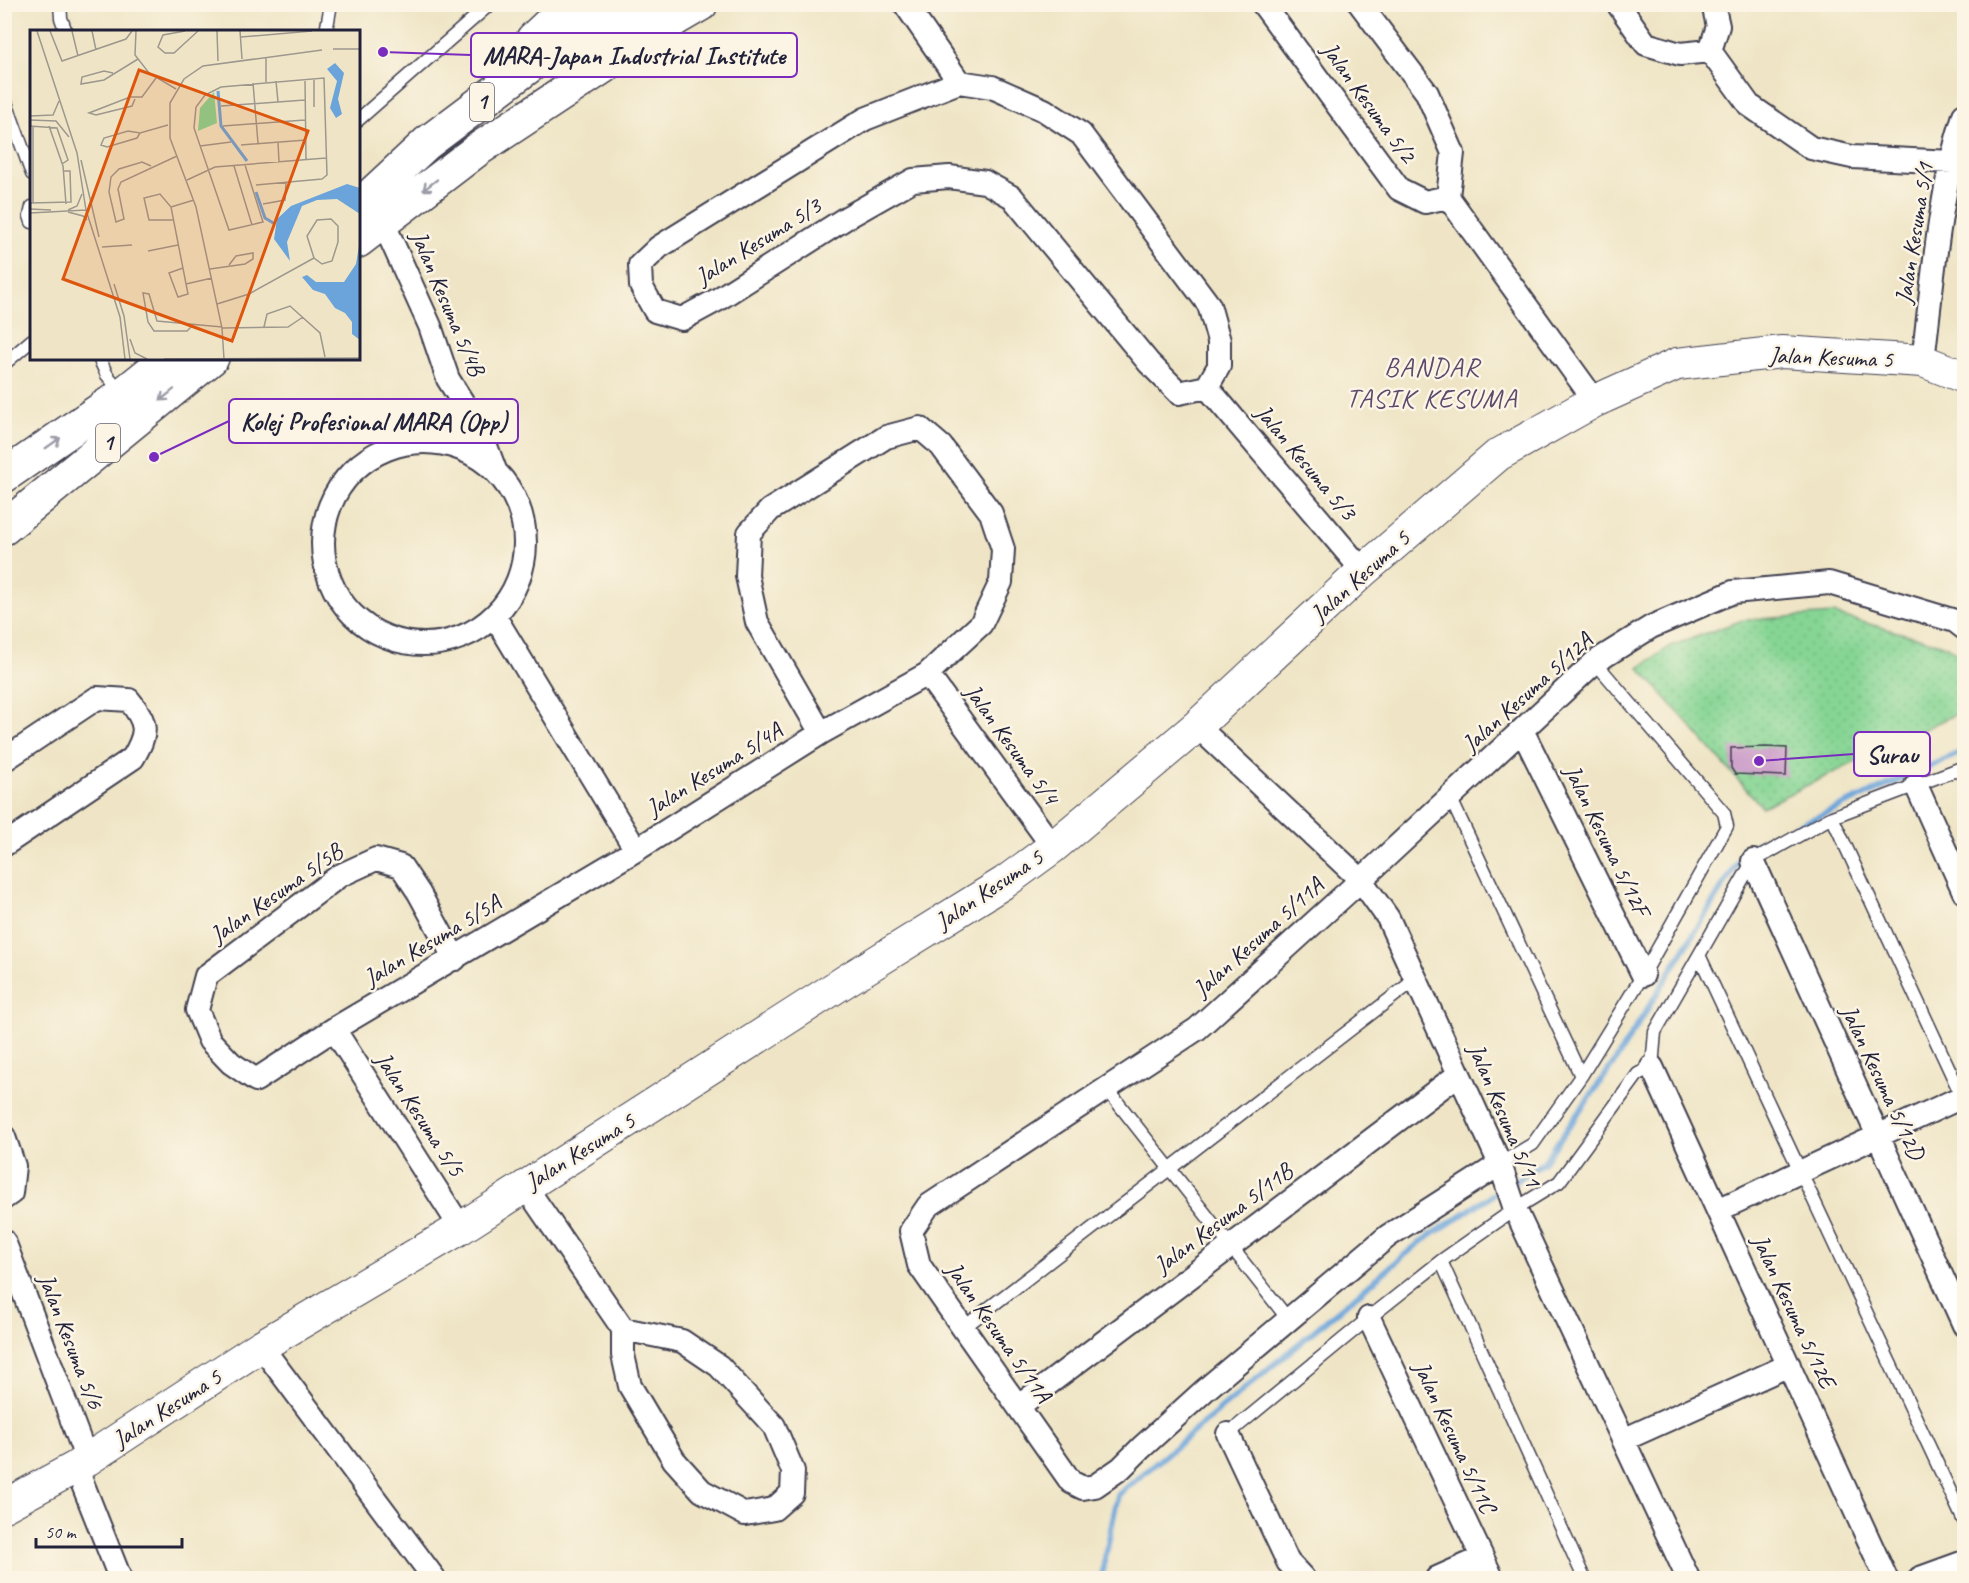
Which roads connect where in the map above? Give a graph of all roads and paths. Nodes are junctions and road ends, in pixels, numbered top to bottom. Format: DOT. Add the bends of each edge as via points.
graph roads {
  1 [pos="60,4"];
  2 [pos="332,4"];
  3 [pos="490,4"];
  4 [pos="570,4"];
  5 [pos="612,4"];
  6 [pos="644,4"];
  7 [pos="701,4"];
  8 [pos="905,4"];
  9 [pos="1263,4"];
  10 [pos="1360,4"];
  11 [pos="1618,4"];
  12 [pos="1713,4"];
  13 [pos="65,30"];
  14 [pos="326,30"];
  15 [pos="1710,51"];
  16 [pos="959,82"];
  17 [pos="4,97"];
  18 [pos="1965,115"];
  19 [pos="360,118"];
  20 [pos="477,150"];
  21 [pos="1952,162"];
  22 [pos="30,168"];
  23 [pos="360,190"];
  24 [pos="1448,197"];
  25 [pos="367,223"];
  26 [pos="30,342"];
  27 [pos="100,360"];
  28 [pos="166,360"];
  29 [pos="210,360"];
  30 [pos="1923,361"];
  31 [pos="4,364"];
  32 [pos="1965,376"];
  33 [pos="1207,387"];
  34 [pos="123,394"];
  35 [pos="1595,400"];
  36 [pos="495,470"];
  37 [pos="4,476"];
  38 [pos="4,528"];
  39 [pos="1363,571"];
  40 [pos="495,617"];
  41 [pos="1965,628"];
  42 [pos="1595,662"];
  43 [pos="927,674"];
  44 [pos="1197,726"];
  45 [pos="1522,729"];
  46 [pos="821,733"];
  47 [pos="4,760"];
  48 [pos="1965,766"];
  49 [pos="1917,785"];
  50 [pos="1450,797"];
  51 [pos="1832,817"];
  52 [pos="4,845"];
  53 [pos="1053,847"];
  54 [pos="636,850"];
  55 [pos="1753,861"];
  56 [pos="1361,880"];
  57 [pos="1965,892"];
  58 [pos="1699,955"];
  59 [pos="455,959"];
  60 [pos="1643,975"];
  61 [pos="1416,979"];
  62 [pos="334,1029"];
  63 [pos="1652,1067"];
  64 [pos="1459,1074"];
  65 [pos="1581,1076"];
  66 [pos="256,1080"];
  67 [pos="1107,1089"];
  68 [pos="1964,1099"];
  69 [pos="4,1137"];
  70 [pos="1879,1137"];
  71 [pos="1170,1169"];
  72 [pos="1801,1173"];
  73 [pos="525,1186"];
  74 [pos="1508,1186"];
  75 [pos="4,1198"];
  76 [pos="1718,1210"];
  77 [pos="461,1228"];
  78 [pos="4,1241"];
  79 [pos="1230,1246"];
  80 [pos="1441,1261"];
  81 [pos="1369,1317"];
  82 [pos="1288,1319"];
  83 [pos="1965,1325"];
  84 [pos="963,1328"];
  85 [pos="622,1329"];
  86 [pos="261,1346"];
  87 [pos="1789,1365"];
  88 [pos="1019,1406"];
  89 [pos="1228,1434"];
  90 [pos="1623,1440"];
  91 [pos="82,1464"];
  92 [pos="4,1506"];
  93 [pos="1965,1521"];
  94 [pos="1482,1558"];
  95 [pos="1965,1562"];
  96 [pos="120,1578"];
  97 [pos="435,1578"];
  98 [pos="1303,1578"];
  99 [pos="1437,1578"];
  100 [pos="1492,1578"];
  101 [pos="1584,1578"];
  102 [pos="1688,1578"];
  103 [pos="1886,1578"];
  104 [pos="1920,1578"];
  1 -- 13 [label="lane"];
  2 -- 14 [label="lane"];
  3 -- 19 [label="lane"];
  4 -- 23 [label="main road" via="494,73 408,140"];
  5 -- 25 [label="main road, 1" via="427,142"];
  6 -- 20 [label="main road" via="624,25 525,97"];
  7 -- 20 [label="main road, 1"];
  8 -- 16 [label="street"];
  9 -- 24 [label="street, Jalan Kesuma 5/2" via="1399,189 1425,202"];
  10 -- 24 [label="street, Jalan Kesuma 5/2" via="1427,93 1453,153"];
  11 -- 15 [label="street" via="1646,44 1680,54"];
  12 -- 15 [label="street" via="1718,26"];
  15 -- 21 [label="street" via="1749,105 1811,148 1852,157"];
  16 -- 33 [label="street" via="992,87 1044,110 1081,134 1209,305 1219,341 1219,366"];
  16 -- 33 [label="street, Jalan Kesuma 5/3" via="865,119 659,247 640,265 641,286 655,312 682,319 913,180 949,177 985,182 1012,198 1149,363 1179,393"];
  17 -- 22 [label="lane"];
  18 -- 21 [label="street, Jalan Kesuma 5/1"];
  20 -- 25 [label="main road, 1, one-way"];
  21 -- 30 [label="street, Jalan Kesuma 5/1" via="1938,231"];
  24 -- 35 [label="street"];
  25 -- 36 [label="street, Jalan Kesuma 5/4B" via="430,326 447,379 480,430"];
  26 -- 31 [label="lane"];
  27 -- 34 [label="lane"];
  28 -- 34 [label="main road, 1"];
  29 -- 38 [label="main road, 1, one-way"];
  30 -- 32 [label="street, Jalan Kesuma 5"];
  30 -- 35 [label="street, Jalan Kesuma 5" via="1782,352 1677,364"];
  33 -- 39 [label="street, Jalan Kesuma 5/3"];
  37 -- 34 [label="main road, 1, one-way"];
  35 -- 39 [label="street, Jalan Kesuma 5" via="1498,454"];
  36 -- 40 [label="street, Jalan Kesuma 5/4B" via="515,496 525,527 525,560 514,591"];
  36 -- 40 [label="street, Jalan Kesuma 5/4B" via="468,451 438,441 405,442 374,453 348,475 329,504 322,538 327,573 342,603 367,628 398,642 433,645 466,637"];
  39 -- 44 [label="street, Jalan Kesuma 5"];
  40 -- 54 [label="street"];
  41 -- 42 [label="street, Jalan Kesuma 5/12A" via="1955,621 1829,583 1733,592 1650,627"];
  42 -- 45 [label="street, Jalan Kesuma 5/12A"];
  42 -- 60 [label="lane" via="1724,813 1728,826"];
  43 -- 46 [label="street, Jalan Kesuma 5/4A"];
  43 -- 46 [label="street, Jalan Kesuma 5/4A" via="981,624 1001,582 1004,549 990,513 941,446 920,428 886,437 770,510 749,533 747,576 757,622"];
  43 -- 53 [label="street, Jalan Kesuma 5/4"];
  44 -- 53 [label="street, Jalan Kesuma 5"];
  44 -- 56 [label="street, Jalan Kesuma 5/11"];
  45 -- 50 [label="street, Jalan Kesuma 5/12A"];
  45 -- 60 [label="street, Jalan Kesuma 5/12F"];
  46 -- 54 [label="street, Jalan Kesuma 5/4A"];
  47 -- 52 [label="street" via="97,698 129,700 143,718 143,740 133,758"];
  48 -- 49 [label="lane"];
  49 -- 51 [label="lane"];
  49 -- 57 [label="street"];
  50 -- 56 [label="street, Jalan Kesuma 5/12A"];
  50 -- 65 [label="lane"];
  51 -- 55 [label="lane"];
  51 -- 68 [label="lane"];
  53 -- 73 [label="street, Jalan Kesuma 5" via="1005,882"];
  54 -- 59 [label="street, Jalan Kesuma 5/5A"];
  55 -- 58 [label="lane"];
  55 -- 70 [label="street, Jalan Kesuma 5/12D"];
  56 -- 61 [label="street, Jalan Kesuma 5/11" via="1388,918"];
  56 -- 67 [label="street, Jalan Kesuma 5/11A" via="1197,1029"];
  58 -- 63 [label="lane" via="1655,1032"];
  58 -- 72 [label="lane"];
  59 -- 62 [label="street, Jalan Kesuma 5/5A"];
  59 -- 66 [label="street, Jalan Kesuma 5/5B" via="401,866 376,859 339,876 206,976 197,1010 210,1041 231,1063"];
  60 -- 65 [label="lane"];
  61 -- 64 [label="street, Jalan Kesuma 5/11"];
  61 -- 71 [label="lane"];
  62 -- 66 [label="street, Jalan Kesuma 5/5A"];
  62 -- 77 [label="street, Jalan Kesuma 5/5"];
  63 -- 74 [label="lane" via="1638,1074 1559,1182"];
  63 -- 76 [label="street, Jalan Kesuma 5/12E"];
  64 -- 74 [label="street, Jalan Kesuma 5/11"];
  64 -- 79 [label="street, Jalan Kesuma 5/11B"];
  65 -- 74 [label="lane"];
  67 -- 71 [label="lane"];
  67 -- 84 [label="street, Jalan Kesuma 5/11A" via="928,1206 911,1231 919,1264"];
  68 -- 70 [label="street"];
  69 -- 75 [label="street" via="14,1166 11,1193"];
  70 -- 72 [label="street"];
  70 -- 83 [label="street, Jalan Kesuma 5/12D"];
  71 -- 79 [label="lane"];
  71 -- 84 [label="lane"];
  72 -- 76 [label="street"];
  72 -- 93 [label="lane"];
  73 -- 77 [label="street, Jalan Kesuma 5"];
  73 -- 85 [label="street"];
  74 -- 80 [label="lane"];
  74 -- 82 [label="street, Jalan Kesuma 5/11A" via="1388,1236"];
  74 -- 90 [label="street, Jalan Kesuma 5/11"];
  76 -- 87 [label="street, Jalan Kesuma 5/12E"];
  77 -- 86 [label="street, Jalan Kesuma 5"];
  78 -- 91 [label="street, Jalan Kesuma 5/6"];
  79 -- 82 [label="lane"];
  79 -- 88 [label="street, Jalan Kesuma 5/11B"];
  80 -- 81 [label="lane"];
  80 -- 101 [label="lane"];
  81 -- 89 [label="lane"];
  81 -- 94 [label="street, Jalan Kesuma 5/11C"];
  82 -- 88 [label="street, Jalan Kesuma 5/11A" via="1121,1468 1095,1486 1083,1488 1071,1482"];
  84 -- 88 [label="street, Jalan Kesuma 5/11A"];
  85 -- 85 [label="street" via="682,1341 719,1366 774,1426 793,1471 792,1493 774,1509 745,1514 702,1491 674,1460 630,1386"];
  86 -- 91 [label="street, Jalan Kesuma 5"];
  86 -- 97 [label="street"];
  87 -- 90 [label="street"];
  87 -- 103 [label="street, Jalan Kesuma 5/12E"];
  89 -- 98 [label="street" via="1288,1562"];
  90 -- 102 [label="street, Jalan Kesuma 5/11"];
  91 -- 92 [label="street, Jalan Kesuma 5"];
  91 -- 96 [label="street, Jalan Kesuma 5/6"];
  94 -- 99 [label="street"];
  94 -- 100 [label="street, Jalan Kesuma 5/11C"];
  95 -- 104 [label="street"];
}
